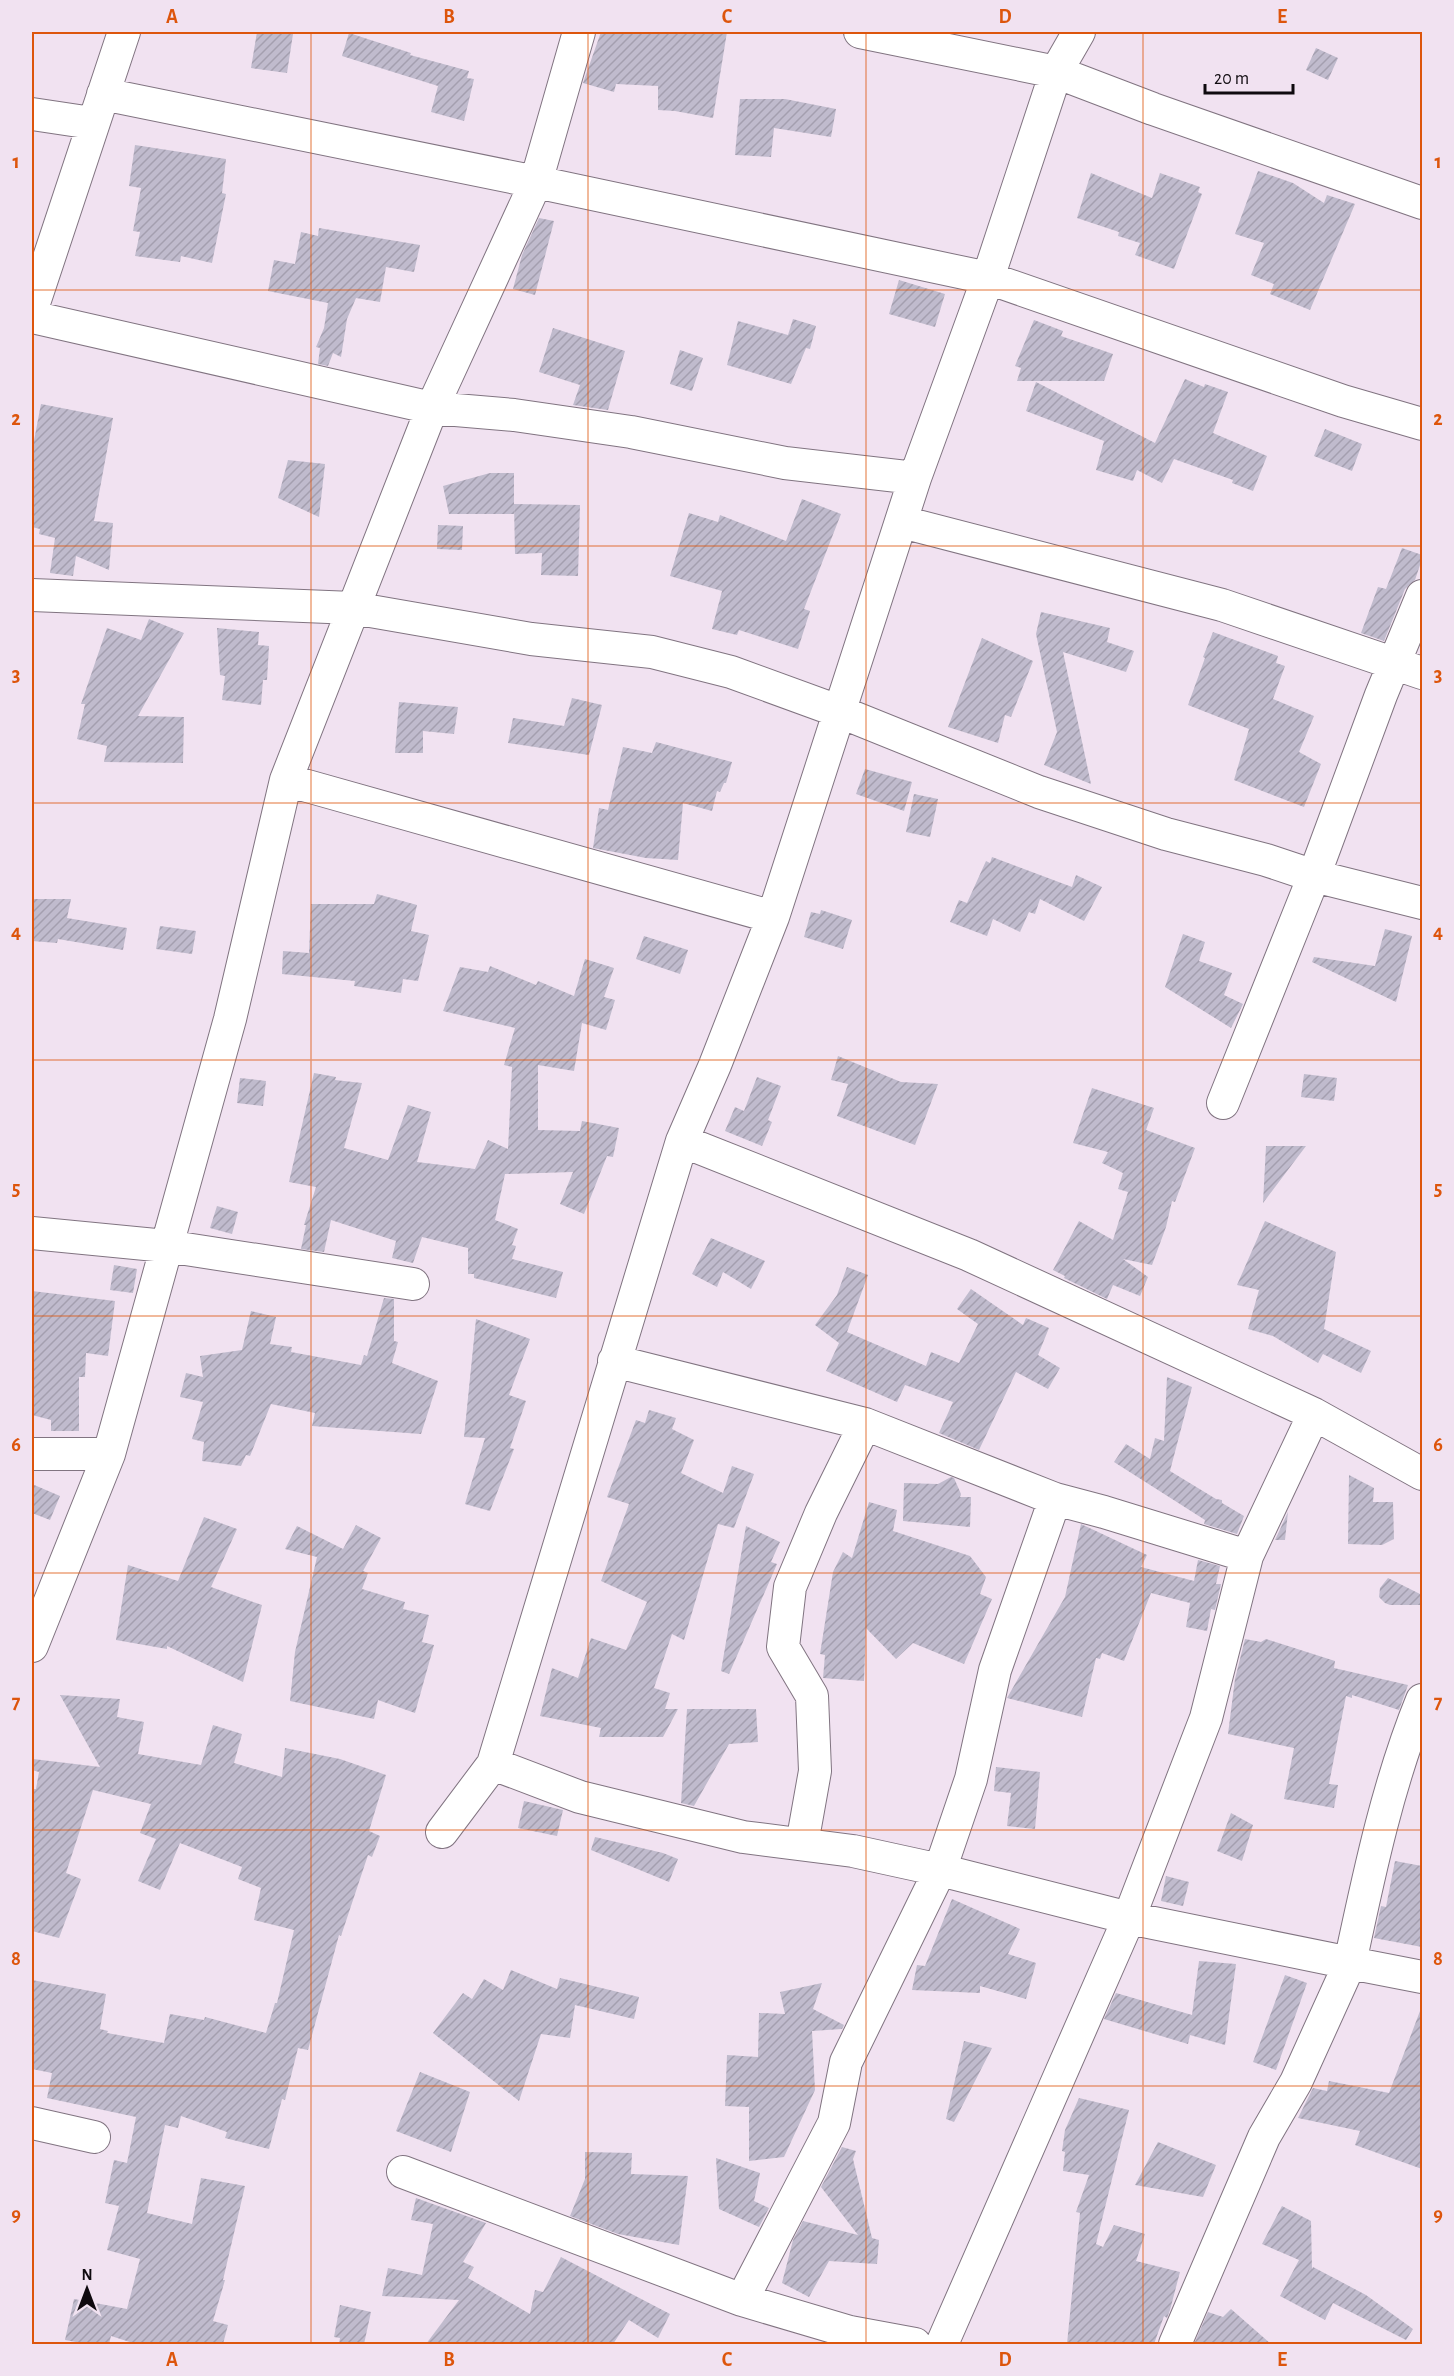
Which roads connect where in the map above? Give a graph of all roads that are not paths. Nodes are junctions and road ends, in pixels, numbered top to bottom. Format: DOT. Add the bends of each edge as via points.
graph roads {
  1 [pos="124,32"];
  2 [pos="579,32"];
  3 [pos="861,32"];
  4 [pos="1079,32"];
  5 [pos="1056,72"];
  6 [pos="103,94"];
  7 [pos="32,114"];
  8 [pos="92,123"];
  9 [pos="536,182"];
  10 [pos="1422,202"];
  11 [pos="988,278"];
  12 [pos="32,309"];
  13 [pos="32,317"];
  14 [pos="432,408"];
  15 [pos="1422,424"];
  16 [pos="915,478"];
  17 [pos="903,522"];
  18 [pos="32,595"];
  19 [pos="1422,596"];
  20 [pos="353,608"];
  21 [pos="1408,668"];
  22 [pos="838,711"];
  23 [pos="286,780"];
  24 [pos="1314,876"];
  25 [pos="1422,903"];
  26 [pos="773,917"];
  27 [pos="1223,1103"];
  28 [pos="682,1141"];
  29 [pos="32,1233"];
  30 [pos="166,1246"];
  31 [pos="413,1284"];
  32 [pos="614,1361"];
  33 [pos="1314,1414"];
  34 [pos="865,1424"];
  35 [pos="32,1454"];
  36 [pos="109,1454"];
  37 [pos="1422,1474"];
  38 [pos="1055,1499"];
  39 [pos="1247,1556"];
  40 [pos="32,1646"];
  41 [pos="1422,1700"];
  42 [pos="493,1764"];
  43 [pos="442,1832"];
  44 [pos="802,1844"];
  45 [pos="940,1869"];
  46 [pos="1130,1918"];
  47 [pos="1350,1963"];
  48 [pos="1422,1977"];
  49 [pos="32,2123"];
  50 [pos="94,2137"];
  51 [pos="402,2172"];
  52 [pos="742,2300"];
  53 [pos="915,2344"];
  54 [pos="942,2344"];
  55 [pos="1175,2344"];
  1 -- 6 [label="street"];
  2 -- 9 [label="street"];
  3 -- 5 [label="street"];
  4 -- 5 [label="street"];
  5 -- 10 [label="street"];
  5 -- 11 [label="street"];
  6 -- 8 [label="street"];
  6 -- 9 [label="street"];
  7 -- 8 [label="street"];
  8 -- 12 [label="street"];
  9 -- 11 [label="street"];
  9 -- 14 [label="street"];
  11 -- 15 [label="street" via="1343,401"];
  11 -- 16 [label="street"];
  13 -- 14 [label="street"];
  14 -- 16 [label="street" via="514,415 631,432 785,463"];
  14 -- 20 [label="street"];
  16 -- 17 [label="street"];
  17 -- 21 [label="street" via="1222,605"];
  17 -- 22 [label="street"];
  18 -- 20 [label="street"];
  19 -- 21 [label="street"];
  20 -- 22 [label="street" via="531,639 652,652 731,672"];
  20 -- 23 [label="street"];
  21 -- 24 [label="street"];
  22 -- 24 [label="street" via="1039,792 1166,834"];
  22 -- 26 [label="street"];
  23 -- 26 [label="street"];
  23 -- 30 [label="street" via="230,1018"];
  24 -- 25 [label="street"];
  24 -- 27 [label="street"];
  26 -- 28 [label="street"];
  28 -- 32 [label="street"];
  28 -- 33 [label="street" via="969,1255"];
  29 -- 30 [label="street"];
  30 -- 31 [label="street"];
  30 -- 36 [label="street"];
  32 -- 34 [label="street"];
  32 -- 42 [label="street"];
  33 -- 37 [label="street"];
  33 -- 39 [label="street"];
  34 -- 38 [label="street"];
  34 -- 44 [label="street" via="790,1587 783,1647 812,1696 815,1771"];
  35 -- 36 [label="street"];
  36 -- 40 [label="street"];
  38 -- 39 [label="street"];
  38 -- 45 [label="street" via="995,1670 971,1779"];
  39 -- 46 [label="street" via="1206,1718"];
  41 -- 47 [label="street" via="1408,1733 1369,1875"];
  42 -- 43 [label="street"];
  42 -- 44 [label="street" via="580,1797 743,1838"];
  44 -- 45 [label="street"];
  45 -- 46 [label="street"];
  45 -- 52 [label="street" via="846,2062 834,2123"];
  46 -- 47 [label="street"];
  46 -- 54 [label="street"];
  47 -- 48 [label="street"];
  47 -- 55 [label="street" via="1296,2082 1264,2137"];
  49 -- 50 [label="street"];
  51 -- 52 [label="street"];
  52 -- 53 [label="street" via="850,2332"];
}
